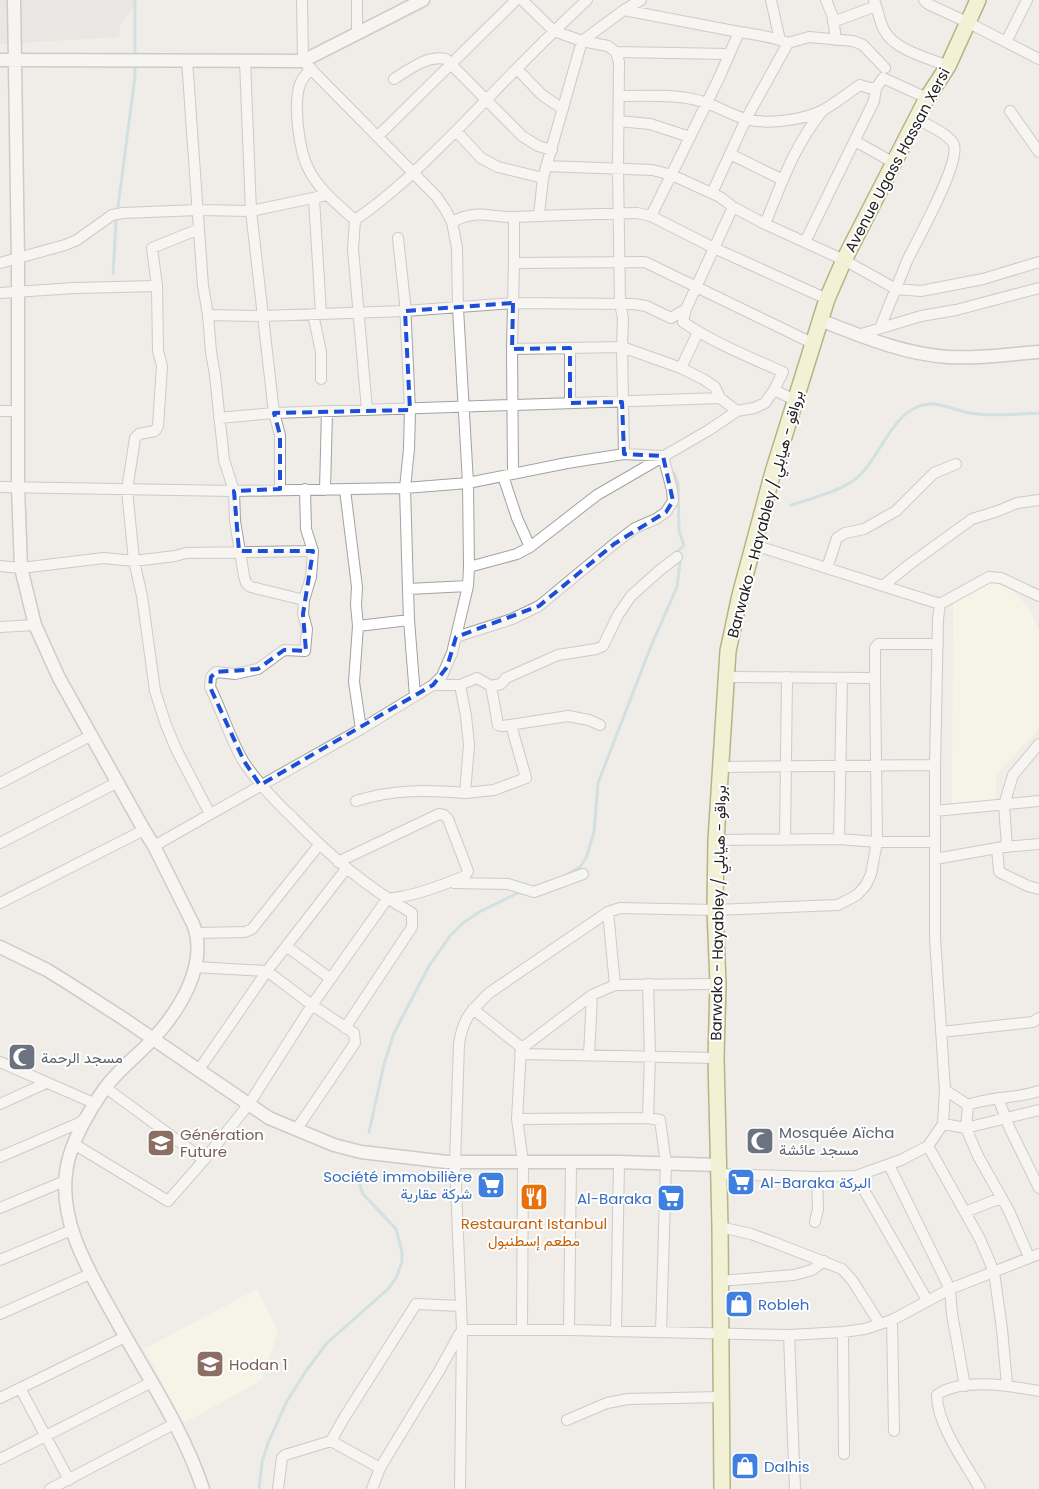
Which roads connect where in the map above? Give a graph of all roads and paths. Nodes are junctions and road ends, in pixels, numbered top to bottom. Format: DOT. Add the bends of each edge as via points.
graph roads {
  1 [pos="14,0"];
  2 [pos="302,0"];
  3 [pos="357,0"];
  4 [pos="422,0"];
  5 [pos="516,0"];
  6 [pos="522,0"];
  7 [pos="587,0"];
  8 [pos="641,0"];
  9 [pos="772,0"];
  10 [pos="826,0"];
  11 [pos="924,0"];
  12 [pos="978,0"];
  13 [pos="1027,0"];
  14 [pos="875,3"];
  15 [pos="624,10"];
  16 [pos="833,22"];
  17 [pos="967,22"];
  18 [pos="554,31"];
  19 [pos="739,32"];
  20 [pos="357,34"];
  21 [pos="836,40"];
  22 [pos="784,41"];
  23 [pos="582,42"];
  24 [pos="1006,42"];
  25 [pos="616,52"];
  26 [pos="728,54"];
  27 [pos="1039,59"];
  28 [pos="0,60"];
  29 [pos="14,60"];
  30 [pos="187,60"];
  31 [pos="245,61"];
  32 [pos="307,64"];
  33 [pos="450,64"];
  34 [pos="948,66"];
  35 [pos="885,68"];
  36 [pos="517,69"];
  37 [pos="394,79"];
  38 [pos="876,88"];
  39 [pos="619,96"];
  40 [pos="927,98"];
  41 [pos="487,99"];
  42 [pos="708,102"];
  43 [pos="563,109"];
  44 [pos="823,110"];
  45 [pos="1010,111"];
  46 [pos="746,119"];
  47 [pos="917,119"];
  48 [pos="618,121"];
  49 [pos="456,131"];
  50 [pos="378,136"];
  51 [pos="690,137"];
  52 [pos="855,141"];
  53 [pos="552,150"];
  54 [pos="1039,152"];
  55 [pos="730,154"];
  56 [pos="894,163"];
  57 [pos="546,166"];
  58 [pos="618,168"];
  59 [pos="414,173"];
  60 [pos="672,175"];
  61 [pos="543,178"];
  62 [pos="783,180"];
  63 [pos="712,193"];
  64 [pos="327,195"];
  65 [pos="314,199"];
  66 [pos="733,207"];
  67 [pos="198,210"];
  68 [pos="251,211"];
  69 [pos="619,214"];
  70 [pos="539,215"];
  71 [pos="651,216"];
  72 [pos="514,217"];
  73 [pos="355,220"];
  74 [pos="452,222"];
  75 [pos="765,224"];
  76 [pos="199,229"];
  77 [pos="398,238"];
  78 [pos="805,242"];
  79 [pos="714,248"];
  80 [pos="18,259"];
  81 [pos="844,260"];
  82 [pos="0,262"];
  83 [pos="620,262"];
  84 [pos="1039,262"];
  85 [pos="514,263"];
  86 [pos="157,286"];
  87 [pos="697,286"];
  88 [pos="1039,288"];
  89 [pos="896,289"];
  90 [pos="18,292"];
  91 [pos="0,293"];
  92 [pos="827,300"];
  93 [pos="513,303"];
  94 [pos="620,304"];
  95 [pos="458,308"];
  96 [pos="686,309"];
  97 [pos="404,311"];
  98 [pos="359,312"];
  99 [pos="317,313"];
  100 [pos="208,315"];
  101 [pos="262,316"];
  102 [pos="820,320"];
  103 [pos="880,328"];
  104 [pos="698,332"];
  105 [pos="858,335"];
  106 [pos="812,343"];
  107 [pos="622,346"];
  108 [pos="570,348"];
  109 [pos="512,349"];
  110 [pos="1039,352"];
  111 [pos="681,368"];
  112 [pos="321,379"];
  113 [pos="774,390"];
  114 [pos="720,398"];
  115 [pos="795,400"];
  116 [pos="622,402"];
  117 [pos="570,403"];
  118 [pos="512,404"];
  119 [pos="463,406"];
  120 [pos="367,410"];
  121 [pos="410,410"];
  122 [pos="0,411"];
  123 [pos="18,411"];
  124 [pos="737,411"];
  125 [pos="327,412"];
  126 [pos="274,413"];
  127 [pos="219,418"];
  128 [pos="624,454"];
  129 [pos="663,456"];
  130 [pos="956,464"];
  131 [pos="508,475"];
  132 [pos="468,483"];
  133 [pos="0,487"];
  134 [pos="18,487"];
  135 [pos="405,488"];
  136 [pos="280,489"];
  137 [pos="305,489"];
  138 [pos="127,490"];
  139 [pos="325,490"];
  140 [pos="345,490"];
  141 [pos="234,491"];
  142 [pos="1039,500"];
  143 [pos="754,544"];
  144 [pos="530,547"];
  145 [pos="239,551"];
  146 [pos="313,551"];
  147 [pos="677,558"];
  148 [pos="134,561"];
  149 [pos="0,566"];
  150 [pos="470,567"];
  151 [pos="21,568"];
  152 [pos="827,568"];
  153 [pos="884,585"];
  154 [pos="468,586"];
  155 [pos="408,589"];
  156 [pos="1039,596"];
  157 [pos="304,600"];
  158 [pos="940,604"];
  159 [pos="409,620"];
  160 [pos="35,624"];
  161 [pos="358,626"];
  162 [pos="0,627"];
  163 [pos="456,637"];
  164 [pos="938,644"];
  165 [pos="726,677"];
  166 [pos="787,677"];
  167 [pos="842,678"];
  168 [pos="875,678"];
  169 [pos="433,685"];
  170 [pos="460,685"];
  171 [pos="491,686"];
  172 [pos="415,696"];
  173 [pos="510,725"];
  174 [pos="600,725"];
  175 [pos="361,729"];
  176 [pos="92,735"];
  177 [pos="1039,744"];
  178 [pos="935,765"];
  179 [pos="841,766"];
  180 [pos="877,766"];
  181 [pos="721,767"];
  182 [pos="786,767"];
  183 [pos="118,782"];
  184 [pos="0,783"];
  185 [pos="260,785"];
  186 [pos="465,793"];
  187 [pos="356,801"];
  188 [pos="1039,801"];
  189 [pos="1004,805"];
  190 [pos="935,811"];
  191 [pos="210,814"];
  192 [pos="144,830"];
  193 [pos="840,839"];
  194 [pos="716,840"];
  195 [pos="785,840"];
  196 [pos="877,842"];
  197 [pos="935,842"];
  198 [pos="0,843"];
  199 [pos="1039,844"];
  200 [pos="319,845"];
  201 [pos="154,846"];
  202 [pos="1002,848"];
  203 [pos="935,859"];
  204 [pos="342,865"];
  205 [pos="583,874"];
  206 [pos="448,883"];
  207 [pos="1039,890"];
  208 [pos="387,899"];
  209 [pos="0,903"];
  210 [pos="715,910"];
  211 [pos="608,912"];
  212 [pos="196,933"];
  213 [pos="286,946"];
  214 [pos="0,947"];
  215 [pos="195,967"];
  216 [pos="267,971"];
  217 [pos="330,979"];
  218 [pos="648,984"];
  219 [pos="718,984"];
  220 [pos="615,985"];
  221 [pos="592,994"];
  222 [pos="312,1005"];
  223 [pos="473,1009"];
  224 [pos="1039,1020"];
  225 [pos="345,1028"];
  226 [pos="941,1032"];
  227 [pos="153,1040"];
  228 [pos="520,1051"];
  229 [pos="589,1056"];
  230 [pos="650,1056"];
  231 [pos="716,1058"];
  232 [pos="0,1062"];
  233 [pos="198,1071"];
  234 [pos="46,1083"];
  235 [pos="106,1088"];
  236 [pos="945,1090"];
  237 [pos="1039,1090"];
  238 [pos="998,1098"];
  239 [pos="0,1104"];
  240 [pos="96,1104"];
  241 [pos="249,1104"];
  242 [pos="968,1105"];
  243 [pos="1039,1110"];
  244 [pos="88,1116"];
  245 [pos="1005,1117"];
  246 [pos="648,1118"];
  247 [pos="517,1119"];
  248 [pos="943,1124"];
  249 [pos="966,1128"];
  250 [pos="296,1130"];
  251 [pos="74,1144"];
  252 [pos="928,1146"];
  253 [pos="0,1157"];
  254 [pos="204,1160"];
  255 [pos="523,1162"];
  256 [pos="571,1162"];
  257 [pos="619,1162"];
  258 [pos="455,1163"];
  259 [pos="666,1164"];
  260 [pos="889,1165"];
  261 [pos="718,1169"];
  262 [pos="856,1176"];
  263 [pos="817,1177"];
  264 [pos="66,1181"];
  265 [pos="1039,1188"];
  266 [pos="1001,1198"];
  267 [pos="0,1208"];
  268 [pos="965,1212"];
  269 [pos="816,1222"];
  270 [pos="720,1227"];
  271 [pos="72,1230"];
  272 [pos="1034,1256"];
  273 [pos="0,1260"];
  274 [pos="824,1261"];
  275 [pos="994,1272"];
  276 [pos="90,1274"];
  277 [pos="719,1281"];
  278 [pos="950,1289"];
  279 [pos="927,1300"];
  280 [pos="461,1306"];
  281 [pos="0,1314"];
  282 [pos="892,1320"];
  283 [pos="880,1324"];
  284 [pos="462,1330"];
  285 [pos="522,1330"];
  286 [pos="569,1330"];
  287 [pos="616,1332"];
  288 [pos="661,1332"];
  289 [pos="843,1332"];
  290 [pos="719,1335"];
  291 [pos="789,1335"];
  292 [pos="125,1337"];
  293 [pos="152,1382"];
  294 [pos="965,1386"];
  295 [pos="1007,1386"];
  296 [pos="20,1388"];
  297 [pos="1039,1391"];
  298 [pos="720,1397"];
  299 [pos="0,1398"];
  300 [pos="566,1420"];
  301 [pos="174,1424"];
  302 [pos="894,1431"];
  303 [pos="45,1436"];
  304 [pos="331,1442"];
  305 [pos="844,1454"];
  306 [pos="0,1459"];
  307 [pos="380,1468"];
  308 [pos="69,1480"];
  309 [pos="50,1489"];
  310 [pos="202,1489"];
  311 [pos="278,1489"];
  312 [pos="372,1489"];
  313 [pos="460,1489"];
  314 [pos="722,1489"];
  315 [pos="794,1489"];
  316 [pos="980,1489"];
  1 -- 29 [label="street"];
  2 -- 32 [label="street"];
  3 -- 20 [label="street"];
  4 -- 20 [label="street"];
  5 -- 33 [label="street"];
  6 -- 18 [label="street"];
  7 -- 18 [label="street"];
  8 -- 15 [label="street"];
  9 -- 22 [label="street"];
  10 -- 16 [label="street"];
  11 -- 17 [label="street"];
  12 -- 17 [label="main road, Avenue Ugass Hassan Xersi"];
  13 -- 24 [label="street"];
  14 -- 16 [label="street"];
  14 -- 34 [label="street" via="884,29 897,45"];
  15 -- 19 [label="street"];
  15 -- 23 [label="street"];
  16 -- 21 [label="street"];
  17 -- 24 [label="street"];
  17 -- 34 [label="main road, Avenue Ugass Hassan Xersi"];
  18 -- 23 [label="street"];
  18 -- 36 [label="street"];
  19 -- 22 [label="street"];
  19 -- 26 [label="street"];
  20 -- 32 [label="street"];
  21 -- 22 [label="street" via="809,37"];
  21 -- 35 [label="street" via="863,45"];
  22 -- 46 [label="street"];
  23 -- 25 [label="street" via="608,46"];
  23 -- 43 [label="street"];
  24 -- 27 [label="street"];
  25 -- 26 [label="street"];
  25 -- 39 [label="street"];
  26 -- 42 [label="street"];
  28 -- 29 [label="street"];
  29 -- 30 [label="street"];
  29 -- 80 [label="street"];
  30 -- 31 [label="street"];
  30 -- 67 [label="street"];
  31 -- 32 [label="street"];
  31 -- 68 [label="street"];
  32 -- 50 [label="street"];
  32 -- 64 [label="street" via="298,98 300,133 308,169"];
  33 -- 37 [label="street" via="446,59 425,60"];
  33 -- 41 [label="street"];
  33 -- 50 [label="street"];
  34 -- 40 [label="main road, Avenue Ugass Hassan Xersi"];
  36 -- 41 [label="street"];
  36 -- 43 [label="street" via="542,95"];
  38 -- 40 [label="street" via="883,78"];
  38 -- 44 [label="street" via="860,85"];
  38 -- 52 [label="street" via="874,101"];
  39 -- 42 [label="street" via="676,96"];
  39 -- 48 [label="street"];
  40 -- 47 [label="main road, Avenue Ugass Hassan Xersi"];
  41 -- 49 [label="street"];
  41 -- 53 [label="street" via="529,142"];
  42 -- 46 [label="street"];
  42 -- 51 [label="street"];
  43 -- 53 [label="street"];
  44 -- 46 [label="street" via="778,121"];
  44 -- 62 [label="street" via="806,132"];
  45 -- 54 [label="street"];
  46 -- 55 [label="street"];
  47 -- 56 [label="main road, Avenue Ugass Hassan Xersi"];
  47 -- 89 [label="street" via="950,138 955,152 938,198"];
  48 -- 51 [label="street" via="650,124"];
  48 -- 58 [label="street"];
  49 -- 59 [label="street"];
  49 -- 61 [label="street" via="481,158 498,167"];
  50 -- 59 [label="street"];
  51 -- 60 [label="street"];
  52 -- 56 [label="street"];
  52 -- 78 [label="street"];
  53 -- 57 [label="street"];
  55 -- 62 [label="street"];
  55 -- 63 [label="street"];
  56 -- 81 [label="main road, Avenue Ugass Hassan Xersi"];
  57 -- 58 [label="street"];
  57 -- 61 [label="street"];
  58 -- 60 [label="street"];
  58 -- 69 [label="street"];
  59 -- 73 [label="street"];
  59 -- 74 [label="street" via="436,196"];
  60 -- 63 [label="street"];
  60 -- 71 [label="street"];
  61 -- 70 [label="street"];
  62 -- 75 [label="street"];
  63 -- 66 [label="street"];
  64 -- 65 [label="street"];
  64 -- 73 [label="street"];
  65 -- 68 [label="street"];
  65 -- 99 [label="street"];
  66 -- 75 [label="street"];
  66 -- 79 [label="street"];
  67 -- 68 [label="street"];
  67 -- 76 [label="street"];
  67 -- 80 [label="street" via="112,215 77,240"];
  68 -- 101 [label="street"];
  69 -- 70 [label="street"];
  69 -- 71 [label="street"];
  69 -- 83 [label="street"];
  70 -- 72 [label="street"];
  71 -- 79 [label="street"];
  72 -- 74 [label="street" via="474,214"];
  72 -- 85 [label="street"];
  73 -- 98 [label="street" via="353,249"];
  74 -- 95 [label="street" via="457,248"];
  75 -- 78 [label="street"];
  76 -- 86 [label="street" via="152,248"];
  76 -- 100 [label="street"];
  77 -- 97 [label="street"];
  78 -- 81 [label="street"];
  79 -- 87 [label="street"];
  79 -- 92 [label="street"];
  80 -- 82 [label="street"];
  80 -- 90 [label="street"];
  81 -- 89 [label="street"];
  81 -- 92 [label="main road, Avenue Ugass Hassan Xersi"];
  83 -- 85 [label="street"];
  83 -- 87 [label="street" via="645,262"];
  83 -- 94 [label="street"];
  84 -- 89 [label="street" via="983,279 920,290"];
  85 -- 93 [label="street"];
  86 -- 90 [label="street"];
  86 -- 138 [label="street" via="158,351 162,366 158,426 156,431 135,438"];
  87 -- 96 [label="street"];
  87 -- 106 [label="street"];
  88 -- 103 [label="street"];
  89 -- 103 [label="street"];
  90 -- 91 [label="street"];
  90 -- 123 [label="street"];
  92 -- 102 [label="main road, Avenue Ugass Hassan Xersi"];
  93 -- 94 [label="street"];
  93 -- 95 [label="street"];
  93 -- 109 [label="street"];
  94 -- 96 [label="street" via="646,306 671,318"];
  94 -- 107 [label="street"];
  95 -- 97 [label="street"];
  95 -- 119 [label="street"];
  96 -- 104 [label="street" via="683,322"];
  97 -- 98 [label="street"];
  97 -- 121 [label="street"];
  98 -- 99 [label="street"];
  98 -- 120 [label="street"];
  99 -- 101 [label="street"];
  99 -- 112 [label="street"];
  100 -- 101 [label="street"];
  100 -- 127 [label="street"];
  101 -- 126 [label="street"];
  102 -- 105 [label="street"];
  102 -- 106 [label="main road, Barwako - Hayabley / برواقو - هيابلي"];
  103 -- 105 [label="street"];
  104 -- 111 [label="street"];
  104 -- 113 [label="street" via="784,372"];
  105 -- 110 [label="street" via="917,353 949,358"];
  106 -- 115 [label="main road, Barwako - Hayabley / برواقو - هيابلي"];
  107 -- 108 [label="street"];
  107 -- 111 [label="street"];
  107 -- 116 [label="street"];
  108 -- 109 [label="street"];
  108 -- 117 [label="street"];
  109 -- 118 [label="street"];
  111 -- 114 [label="street" via="715,387"];
  113 -- 115 [label="street"];
  113 -- 124 [label="street" via="765,403"];
  114 -- 116 [label="street"];
  114 -- 124 [label="street"];
  115 -- 143 [label="main road, Barwako - Hayabley / برواقو - هيابلي"];
  116 -- 117 [label="street"];
  116 -- 128 [label="street"];
  117 -- 118 [label="street"];
  118 -- 119 [label="street"];
  118 -- 131 [label="street"];
  119 -- 121 [label="street"];
  119 -- 132 [label="street"];
  120 -- 121 [label="street"];
  120 -- 125 [label="street"];
  121 -- 135 [label="street"];
  122 -- 123 [label="street"];
  123 -- 134 [label="street"];
  124 -- 129 [label="street"];
  125 -- 126 [label="street"];
  125 -- 139 [label="street"];
  126 -- 127 [label="street"];
  126 -- 136 [label="street" via="280,435"];
  127 -- 141 [label="street" via="224,460"];
  128 -- 129 [label="street"];
  128 -- 131 [label="street"];
  129 -- 144 [label="street" via="597,495"];
  129 -- 163 [label="street" via="673,502 666,512 635,528 539,606"];
  130 -- 152 [label="street" via="934,473 896,511 864,530 845,533 837,538"];
  131 -- 132 [label="street"];
  131 -- 144 [label="street" via="517,518"];
  132 -- 135 [label="street"];
  132 -- 150 [label="street"];
  133 -- 134 [label="street"];
  134 -- 138 [label="street"];
  134 -- 151 [label="street"];
  135 -- 140 [label="street"];
  135 -- 155 [label="street"];
  136 -- 137 [label="street"];
  136 -- 141 [label="street"];
  137 -- 139 [label="street"];
  137 -- 146 [label="street" via="306,530"];
  138 -- 141 [label="street"];
  138 -- 148 [label="street"];
  139 -- 140 [label="street"];
  140 -- 161 [label="street"];
  141 -- 145 [label="street"];
  142 -- 153 [label="street" via="1017,503 972,519"];
  143 -- 152 [label="street"];
  143 -- 165 [label="main road, Barwako - Hayabley / برواقو - هيابلي" via="727,656"];
  144 -- 150 [label="street" via="518,554"];
  145 -- 146 [label="street"];
  145 -- 148 [label="street" via="186,552"];
  145 -- 157 [label="street" via="246,583 251,587"];
  146 -- 157 [label="street" via="311,578"];
  147 -- 171 [label="street" via="631,596 618,614 603,646 558,655"];
  148 -- 151 [label="street" via="104,558"];
  148 -- 191 [label="street" via="155,691 177,751"];
  149 -- 151 [label="street"];
  150 -- 154 [label="street"];
  151 -- 160 [label="street"];
  152 -- 153 [label="street"];
  153 -- 158 [label="street"];
  154 -- 155 [label="street"];
  154 -- 163 [label="street"];
  155 -- 159 [label="street"];
  156 -- 158 [label="street" via="1001,578 989,578"];
  157 -- 185 [label="street" via="305,651 284,650 258,669 234,674 216,672 210,681 244,761"];
  158 -- 164 [label="street"];
  159 -- 161 [label="street"];
  159 -- 172 [label="street"];
  160 -- 162 [label="street"];
  160 -- 176 [label="street" via="59,678"];
  161 -- 175 [label="street" via="354,682"];
  163 -- 169 [label="street" via="447,666"];
  164 -- 168 [label="street" via="878,644 875,648"];
  164 -- 178 [label="street"];
  165 -- 166 [label="street"];
  165 -- 181 [label="main road, Barwako - Hayabley / برواقو - هيابلي"];
  166 -- 167 [label="street"];
  166 -- 182 [label="street"];
  167 -- 168 [label="street"];
  167 -- 179 [label="street"];
  168 -- 180 [label="street"];
  169 -- 170 [label="street"];
  169 -- 172 [label="street"];
  170 -- 171 [label="street" via="476,678"];
  170 -- 186 [label="street" via="469,745"];
  171 -- 173 [label="street" via="498,725"];
  172 -- 175 [label="street"];
  173 -- 174 [label="street" via="568,716"];
  173 -- 186 [label="street" via="526,778 494,790"];
  175 -- 185 [label="street"];
  176 -- 183 [label="street"];
  176 -- 184 [label="street"];
  177 -- 189 [label="street" via="1013,775"];
  178 -- 180 [label="street"];
  178 -- 190 [label="street"];
  179 -- 180 [label="street"];
  179 -- 182 [label="street"];
  179 -- 193 [label="street"];
  180 -- 196 [label="street"];
  181 -- 182 [label="street"];
  181 -- 194 [label="main road, Barwako - Hayabley / برواقو - هيابلي"];
  182 -- 195 [label="street"];
  183 -- 192 [label="street"];
  183 -- 198 [label="street"];
  185 -- 191 [label="street"];
  185 -- 200 [label="street"];
  186 -- 187 [label="street" via="415,790"];
  188 -- 189 [label="street"];
  189 -- 190 [label="street"];
  189 -- 202 [label="street"];
  190 -- 197 [label="street"];
  191 -- 201 [label="street"];
  192 -- 201 [label="street"];
  192 -- 209 [label="street"];
  193 -- 195 [label="street"];
  193 -- 196 [label="street"];
  194 -- 195 [label="street"];
  194 -- 210 [label="main road, Barwako - Hayabley / برواقو - هيابلي"];
  196 -- 197 [label="street"];
  196 -- 210 [label="street" via="872,874 866,885 857,895 838,905"];
  197 -- 203 [label="street"];
  199 -- 202 [label="street"];
  200 -- 204 [label="street"];
  200 -- 212 [label="street" via="252,929"];
  201 -- 212 [label="street"];
  202 -- 203 [label="street"];
  202 -- 207 [label="street" via="1001,874"];
  203 -- 226 [label="street" via="935,938"];
  204 -- 206 [label="street" via="439,814 448,819 468,871 465,876"];
  204 -- 208 [label="street"];
  204 -- 213 [label="street"];
  205 -- 206 [label="street" via="534,892 508,884"];
  206 -- 208 [label="street" via="406,897"];
  208 -- 217 [label="street"];
  208 -- 225 [label="street" via="412,913 412,927"];
  210 -- 211 [label="street" via="620,908"];
  210 -- 219 [label="main road, Barwako - Hayabley / برواقو - هيابلي"];
  211 -- 220 [label="street"];
  211 -- 223 [label="street" via="489,993"];
  212 -- 215 [label="street"];
  213 -- 216 [label="street"];
  213 -- 217 [label="street"];
  214 -- 227 [label="street" via="47,970"];
  215 -- 216 [label="street"];
  215 -- 227 [label="street" via="174,1013"];
  216 -- 222 [label="street"];
  216 -- 233 [label="street"];
  217 -- 222 [label="street"];
  218 -- 219 [label="street"];
  218 -- 220 [label="street"];
  218 -- 230 [label="street"];
  219 -- 231 [label="main road, Barwako - Hayabley / برواقو - هيابلي"];
  220 -- 221 [label="street"];
  221 -- 228 [label="street"];
  221 -- 229 [label="street"];
  222 -- 225 [label="street"];
  222 -- 241 [label="street"];
  223 -- 228 [label="street"];
  223 -- 258 [label="street" via="462,1026 459,1044"];
  224 -- 226 [label="street"];
  225 -- 250 [label="street" via="354,1033 355,1043"];
  226 -- 236 [label="street"];
  227 -- 233 [label="street"];
  227 -- 235 [label="street"];
  228 -- 229 [label="street"];
  228 -- 247 [label="street"];
  229 -- 230 [label="street"];
  230 -- 231 [label="street"];
  230 -- 246 [label="street"];
  231 -- 261 [label="main road, Barwako - Hayabley / برواقو - هيابلي"];
  232 -- 234 [label="street"];
  233 -- 241 [label="street"];
  234 -- 239 [label="street"];
  234 -- 240 [label="street"];
  235 -- 240 [label="street"];
  235 -- 254 [label="street"];
  236 -- 242 [label="street"];
  236 -- 248 [label="street"];
  237 -- 238 [label="street" via="1026,1096"];
  238 -- 242 [label="street"];
  238 -- 245 [label="street"];
  240 -- 244 [label="street"];
  241 -- 250 [label="street" via="269,1118"];
  241 -- 254 [label="street"];
  242 -- 249 [label="street"];
  243 -- 245 [label="street"];
  244 -- 251 [label="street"];
  244 -- 253 [label="street" via="79,1123"];
  245 -- 249 [label="street"];
  245 -- 265 [label="street"];
  246 -- 247 [label="street"];
  246 -- 259 [label="street" via="660,1120"];
  247 -- 255 [label="street"];
  248 -- 249 [label="street"];
  248 -- 252 [label="street"];
  249 -- 266 [label="street"];
  250 -- 258 [label="street" via="361,1152"];
  251 -- 254 [label="street" via="168,1201"];
  251 -- 264 [label="street"];
  252 -- 260 [label="street"];
  252 -- 268 [label="street"];
  255 -- 256 [label="street"];
  255 -- 258 [label="street"];
  255 -- 285 [label="street"];
  256 -- 257 [label="street"];
  256 -- 286 [label="street"];
  257 -- 259 [label="street"];
  257 -- 287 [label="street"];
  258 -- 280 [label="street"];
  259 -- 261 [label="street"];
  259 -- 288 [label="street"];
  260 -- 262 [label="street"];
  260 -- 278 [label="street"];
  261 -- 263 [label="street"];
  261 -- 270 [label="main road, Barwako - Hayabley / برواقو - هيابلي"];
  262 -- 263 [label="street"];
  262 -- 279 [label="street"];
  263 -- 269 [label="street"];
  264 -- 267 [label="street"];
  264 -- 271 [label="street"];
  266 -- 268 [label="street"];
  266 -- 272 [label="street"];
  268 -- 275 [label="street"];
  270 -- 274 [label="street" via="750,1234"];
  270 -- 277 [label="main road, Barwako - Hayabley / برواقو - هيابلي"];
  271 -- 273 [label="street"];
  271 -- 276 [label="street"];
  272 -- 275 [label="street"];
  274 -- 277 [label="street" via="812,1270 794,1275"];
  274 -- 283 [label="street" via="842,1269 852,1280"];
  275 -- 278 [label="street"];
  275 -- 295 [label="street"];
  276 -- 281 [label="street"];
  276 -- 292 [label="street"];
  277 -- 290 [label="main road, Barwako - Hayabley / برواقو - هيابلي"];
  278 -- 279 [label="street"];
  278 -- 294 [label="street"];
  279 -- 282 [label="street"];
  280 -- 284 [label="street"];
  280 -- 304 [label="street" via="416,1304"];
  282 -- 283 [label="street"];
  282 -- 302 [label="street"];
  283 -- 289 [label="street"];
  284 -- 285 [label="street"];
  284 -- 307 [label="street"];
  284 -- 313 [label="street"];
  285 -- 286 [label="street"];
  286 -- 287 [label="street"];
  287 -- 288 [label="street"];
  288 -- 290 [label="street"];
  289 -- 291 [label="street"];
  289 -- 305 [label="street"];
  290 -- 291 [label="street"];
  290 -- 298 [label="main road, Barwako - Hayabley / برواقو - هيابلي"];
  291 -- 315 [label="street"];
  292 -- 293 [label="street"];
  292 -- 296 [label="street"];
  293 -- 301 [label="street"];
  293 -- 303 [label="street"];
  294 -- 295 [label="street"];
  294 -- 316 [label="street" via="944,1390 938,1395 937,1402 947,1431"];
  295 -- 297 [label="street"];
  296 -- 299 [label="street"];
  296 -- 303 [label="street"];
  298 -- 300 [label="street" via="628,1399"];
  298 -- 314 [label="main road, Barwako - Hayabley / برواقو - هيابلي"];
  301 -- 308 [label="street"];
  301 -- 310 [label="street"];
  303 -- 306 [label="street"];
  303 -- 308 [label="street"];
  304 -- 307 [label="street"];
  304 -- 311 [label="street" via="285,1455"];
  307 -- 312 [label="street"];
  308 -- 309 [label="street"];
}
